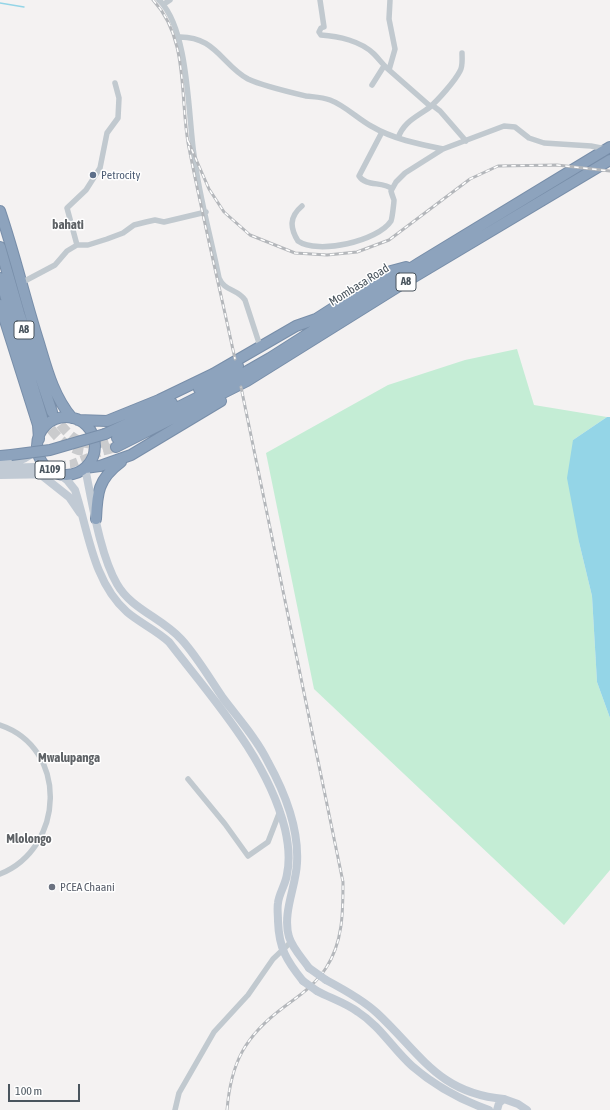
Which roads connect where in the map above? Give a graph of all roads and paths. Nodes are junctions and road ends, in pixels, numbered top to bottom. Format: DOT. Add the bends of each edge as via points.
graph roads {
  1 [pos="170,0"];
  2 [pos="320,0"];
  3 [pos="390,0"];
  4 [pos="161,2"];
  5 [pos="177,36"];
  6 [pos="462,53"];
  7 [pos="387,68"];
  8 [pos="115,83"];
  9 [pos="372,86"];
  10 [pos="431,106"];
  11 [pos="382,132"];
  12 [pos="398,138"];
  13 [pos="466,141"];
  14 [pos="608,148"];
  15 [pos="442,149"];
  16 [pos="610,160"];
  17 [pos="392,188"];
  18 [pos="302,206"];
  19 [pos="0,211"];
  20 [pos="206,212"];
  21 [pos="77,245"];
  22 [pos="0,247"];
  23 [pos="420,263"];
  24 [pos="0,278"];
  25 [pos="21,283"];
  26 [pos="0,305"];
  27 [pos="316,319"];
  28 [pos="260,346"];
  29 [pos="232,389"];
  30 [pos="52,412"];
  31 [pos="42,417"];
  32 [pos="75,419"];
  33 [pos="38,442"];
  34 [pos="131,455"];
  35 [pos="0,456"];
  36 [pos="0,463"];
  37 [pos="34,467"];
  38 [pos="0,468"];
  39 [pos="85,468"];
  40 [pos="40,474"];
  41 [pos="59,474"];
  42 [pos="0,475"];
  43 [pos="84,519"];
  44 [pos="96,519"];
  45 [pos="0,725"];
  46 [pos="188,779"];
  47 [pos="280,810"];
  48 [pos="0,874"];
  49 [pos="291,942"];
  50 [pos="282,950"];
  51 [pos="504,1099"];
  52 [pos="175,1110"];
  53 [pos="489,1110"];
  54 [pos="497,1110"];
  55 [pos="526,1110"];
  1 -- 4 [label="street"];
  2 -- 7 [label="street" via="324,27 319,32 321,35 332,35 358,44 373,53"];
  3 -- 7 [label="street" via="389,19 395,48"];
  4 -- 5 [label="street" via="171,18"];
  5 -- 11 [label="street" via="193,38 210,46 248,78 299,94 328,99"];
  5 -- 20 [label="street" via="187,80 194,156"];
  6 -- 10 [label="street" via="460,72"];
  7 -- 9 [label="street"];
  7 -- 10 [label="street"];
  8 -- 21 [label="street" via="119,98 118,118 106,136 100,168 86,190 67,208"];
  10 -- 12 [label="street" via="411,118"];
  10 -- 13 [label="street"];
  11 -- 12 [label="street"];
  11 -- 17 [label="street" via="359,176 365,181"];
  12 -- 15 [label="street"];
  13 -- 14 [label="street" via="490,130 509,126 515,127 528,138 544,143"];
  13 -- 15 [label="street"];
  14 -- 23 [label="highway, Mombasa Road / A8"];
  15 -- 17 [label="street" via="405,173"];
  16 -- 29 [label="highway, Mombasa Road / A8"];
  17 -- 18 [label="street" via="392,218 387,225 369,237 334,247 298,241 292,231 292,221 294,213"];
  19 -- 25 [label="highway" via="13,248"];
  20 -- 21 [label="street" via="164,222 155,220 134,225 123,233 107,239 88,245"];
  20 -- 28 [label="street" via="220,281 245,300"];
  21 -- 25 [label="street" via="55,264"];
  22 -- 30 [label="highway, A8"];
  23 -- 27 [label="highway" via="391,272"];
  23 -- 29 [label="highway, Mombasa Road / A8" via="270,358 117,442"];
  24 -- 31 [label="highway, A8"];
  25 -- 32 [label="highway" via="50,379 61,405"];
  26 -- 33 [label="highway" via="38,426"];
  27 -- 28 [label="highway" via="296,326"];
  27 -- 35 [label="highway, bridge" via="217,379 105,434 50,450"];
  28 -- 32 [label="highway" via="206,377 138,410 106,421"];
  29 -- 34 [label="highway" via="218,403"];
  32 -- 33 [label="highway" via="62,418 52,422 45,427"];
  32 -- 39 [label="highway" via="86,425 95,441 95,451"];
  33 -- 36 [label="main road" via="30,455 20,461"];
  33 -- 41 [label="highway, A109" via="39,456 44,464"];
  34 -- 39 [label="highway" via="100,466"];
  34 -- 44 [label="highway" via="111,469 103,480 97,494"];
  37 -- 38 [label="main road"];
  39 -- 41 [label="highway, A109" via="69,475"];
  39 -- 44 [label="main road"];
  40 -- 41 [label="main road"];
  40 -- 42 [label="main road"];
  40 -- 43 [label="main road" via="69,497"];
  41 -- 43 [label="main road" via="68,480 75,490"];
  43 -- 47 [label="main road" via="100,575 118,603 128,613 158,631 169,642 260,765"];
  44 -- 49 [label="main road" via="109,570 117,585 135,604 181,638 268,760 281,788 294,829 297,862 288,921"];
  45 -- 48 [label="street" via="14,732 36,750 48,777 51,803 45,826 35,846 21,861"];
  46 -- 47 [label="street" via="229,828 248,856 268,842"];
  47 -- 50 [label="main road" via="286,830 288,851 288,874 278,903"];
  49 -- 50 [label="street"];
  49 -- 51 [label="main road, bridge" via="309,968 376,1013 437,1074 484,1097"];
  50 -- 52 [label="street" via="248,995 214,1032 179,1093"];
  50 -- 53 [label="main road, bridge" via="290,965 303,980 317,991 357,1011 375,1026 412,1066 442,1088"];
  51 -- 54 [label="main road" via="499,1103"];
  51 -- 55 [label="main road"];
}
